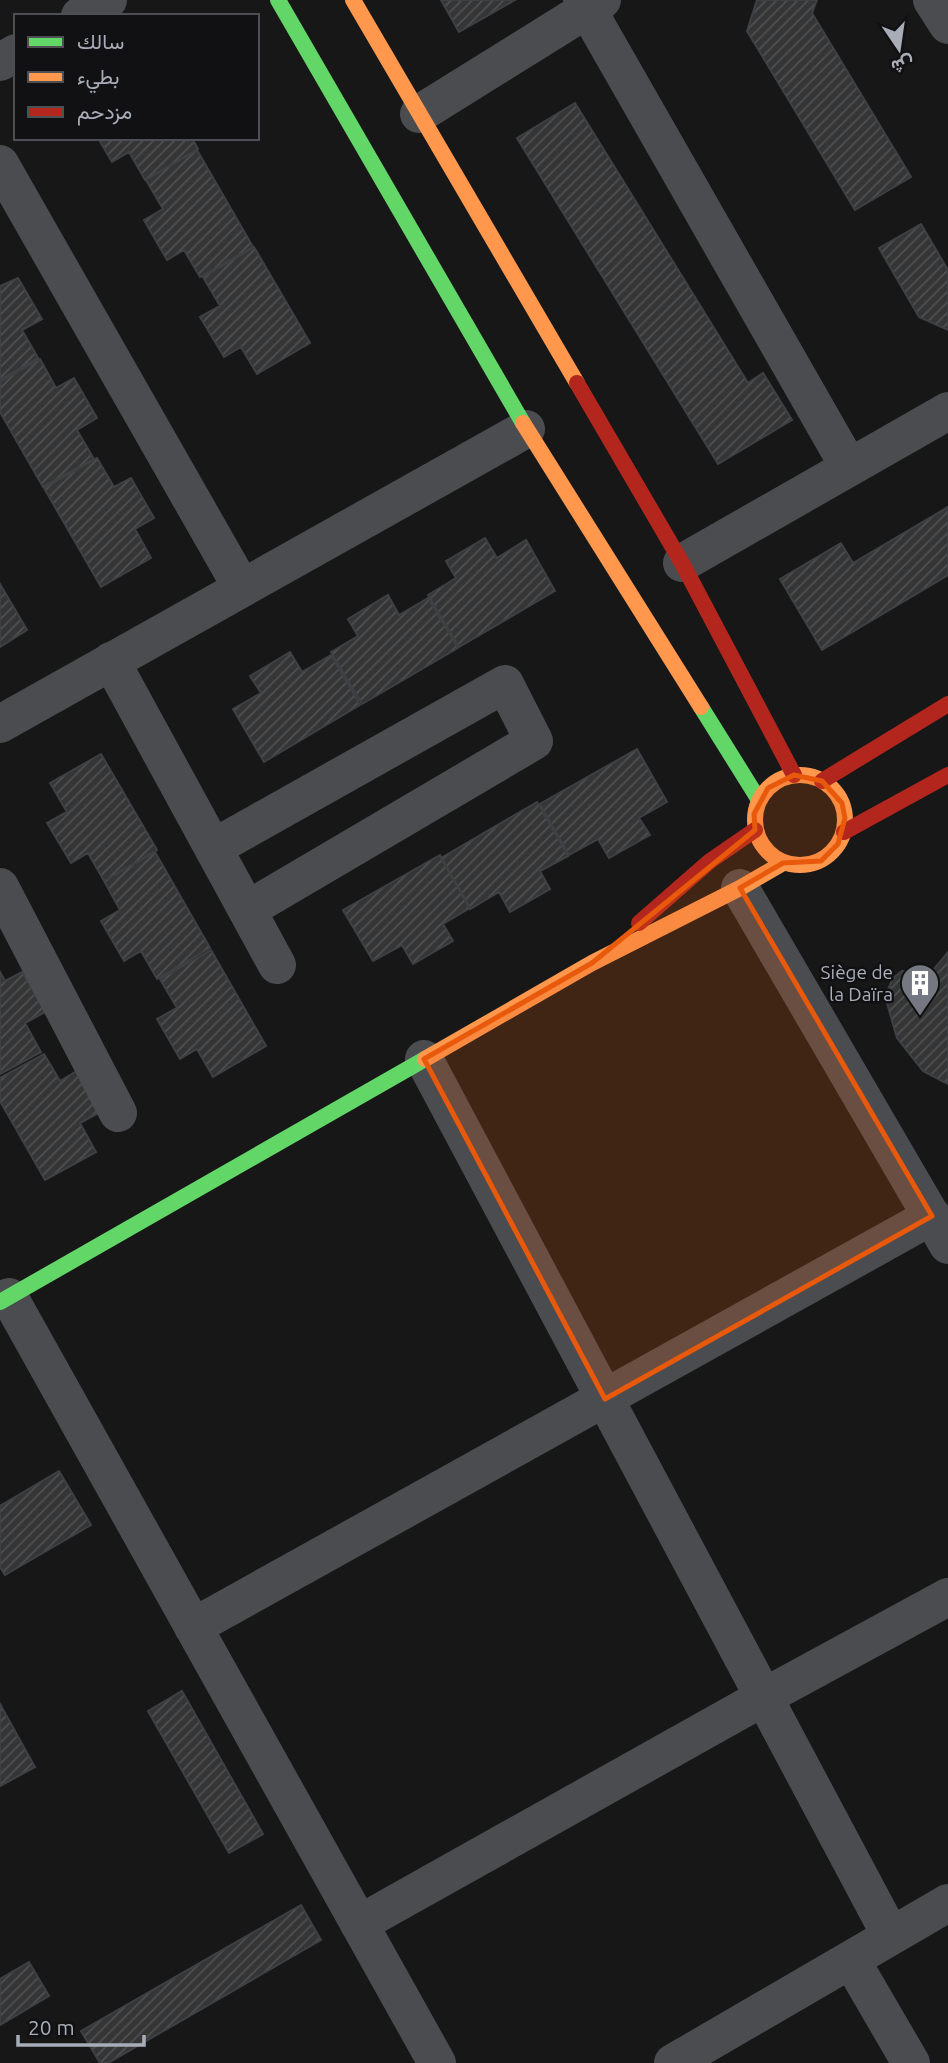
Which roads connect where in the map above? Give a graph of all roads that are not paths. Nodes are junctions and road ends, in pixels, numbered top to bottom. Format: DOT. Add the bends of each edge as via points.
graph roads {
  1 [pos="108,0"];
  2 [pos="278,0"];
  3 [pos="353,0"];
  4 [pos="932,0"];
  5 [pos="590,3"];
  6 [pos="84,14"];
  7 [pos="948,25"];
  8 [pos="419,114"];
  9 [pos="0,164"];
  10 [pos="948,411"];
  11 [pos="526,429"];
  12 [pos="849,467"];
  13 [pos="682,563"];
  14 [pos="242,588"];
  15 [pos="111,662"];
  16 [pos="948,704"];
  17 [pos="0,724"];
  18 [pos="794,775"];
  19 [pos="948,775"];
  20 [pos="822,781"];
  21 [pos="759,800"];
  22 [pos="755,830"];
  23 [pos="844,832"];
  24 [pos="214,848"];
  25 [pos="783,863"];
  26 [pos="0,887"];
  27 [pos="740,888"];
  28 [pos="247,910"];
  29 [pos="592,963"];
  30 [pos="277,965"];
  31 [pos="424,1059"];
  32 [pos="118,1113"];
  33 [pos="940,1231"];
  34 [pos="4,1299"];
  35 [pos="605,1399"];
  36 [pos="948,1597"];
  37 [pos="193,1627"];
  38 [pos="764,1698"];
  39 [pos="948,1903"];
  40 [pos="359,1924"];
  41 [pos="891,1936"];
  42 [pos="851,1960"];
  43 [pos="437,2063"];
  44 [pos="673,2063"];
  45 [pos="911,2063"];
  1 -- 6 [label="street"];
  2 -- 11 [label="street"];
  3 -- 8 [label="street"];
  4 -- 7 [label="street"];
  5 -- 8 [label="street"];
  5 -- 12 [label="street"];
  8 -- 13 [label="street"];
  9 -- 14 [label="street"];
  10 -- 12 [label="street"];
  11 -- 14 [label="street"];
  11 -- 21 [label="street"];
  12 -- 13 [label="street"];
  13 -- 18 [label="street"];
  14 -- 15 [label="street"];
  15 -- 17 [label="street"];
  15 -- 24 [label="street"];
  16 -- 20 [label="street"];
  18 -- 20 [label="street"];
  18 -- 21 [label="street" via="774,784"];
  19 -- 23 [label="street"];
  20 -- 23 [label="street" via="842,803"];
  21 -- 22 [label="street"];
  22 -- 25 [label="street" via="765,849"];
  22 -- 29 [label="street" via="710,861"];
  23 -- 25 [label="street" via="821,861 796,866"];
  24 -- 28 [label="street"];
  24 -- 28 [label="street" via="505,684 534,741"];
  25 -- 27 [label="street"];
  26 -- 32 [label="street"];
  27 -- 29 [label="street"];
  27 -- 33 [label="street"];
  28 -- 30 [label="street"];
  29 -- 31 [label="street"];
  31 -- 34 [label="street"];
  31 -- 35 [label="street"];
  33 -- 35 [label="street"];
  34 -- 37 [label="street"];
  35 -- 37 [label="street"];
  35 -- 38 [label="street"];
  36 -- 38 [label="street"];
  37 -- 40 [label="street"];
  38 -- 40 [label="street"];
  38 -- 41 [label="street"];
  39 -- 41 [label="street"];
  40 -- 43 [label="street"];
  41 -- 42 [label="street"];
  42 -- 44 [label="street"];
  42 -- 45 [label="street"];
}
